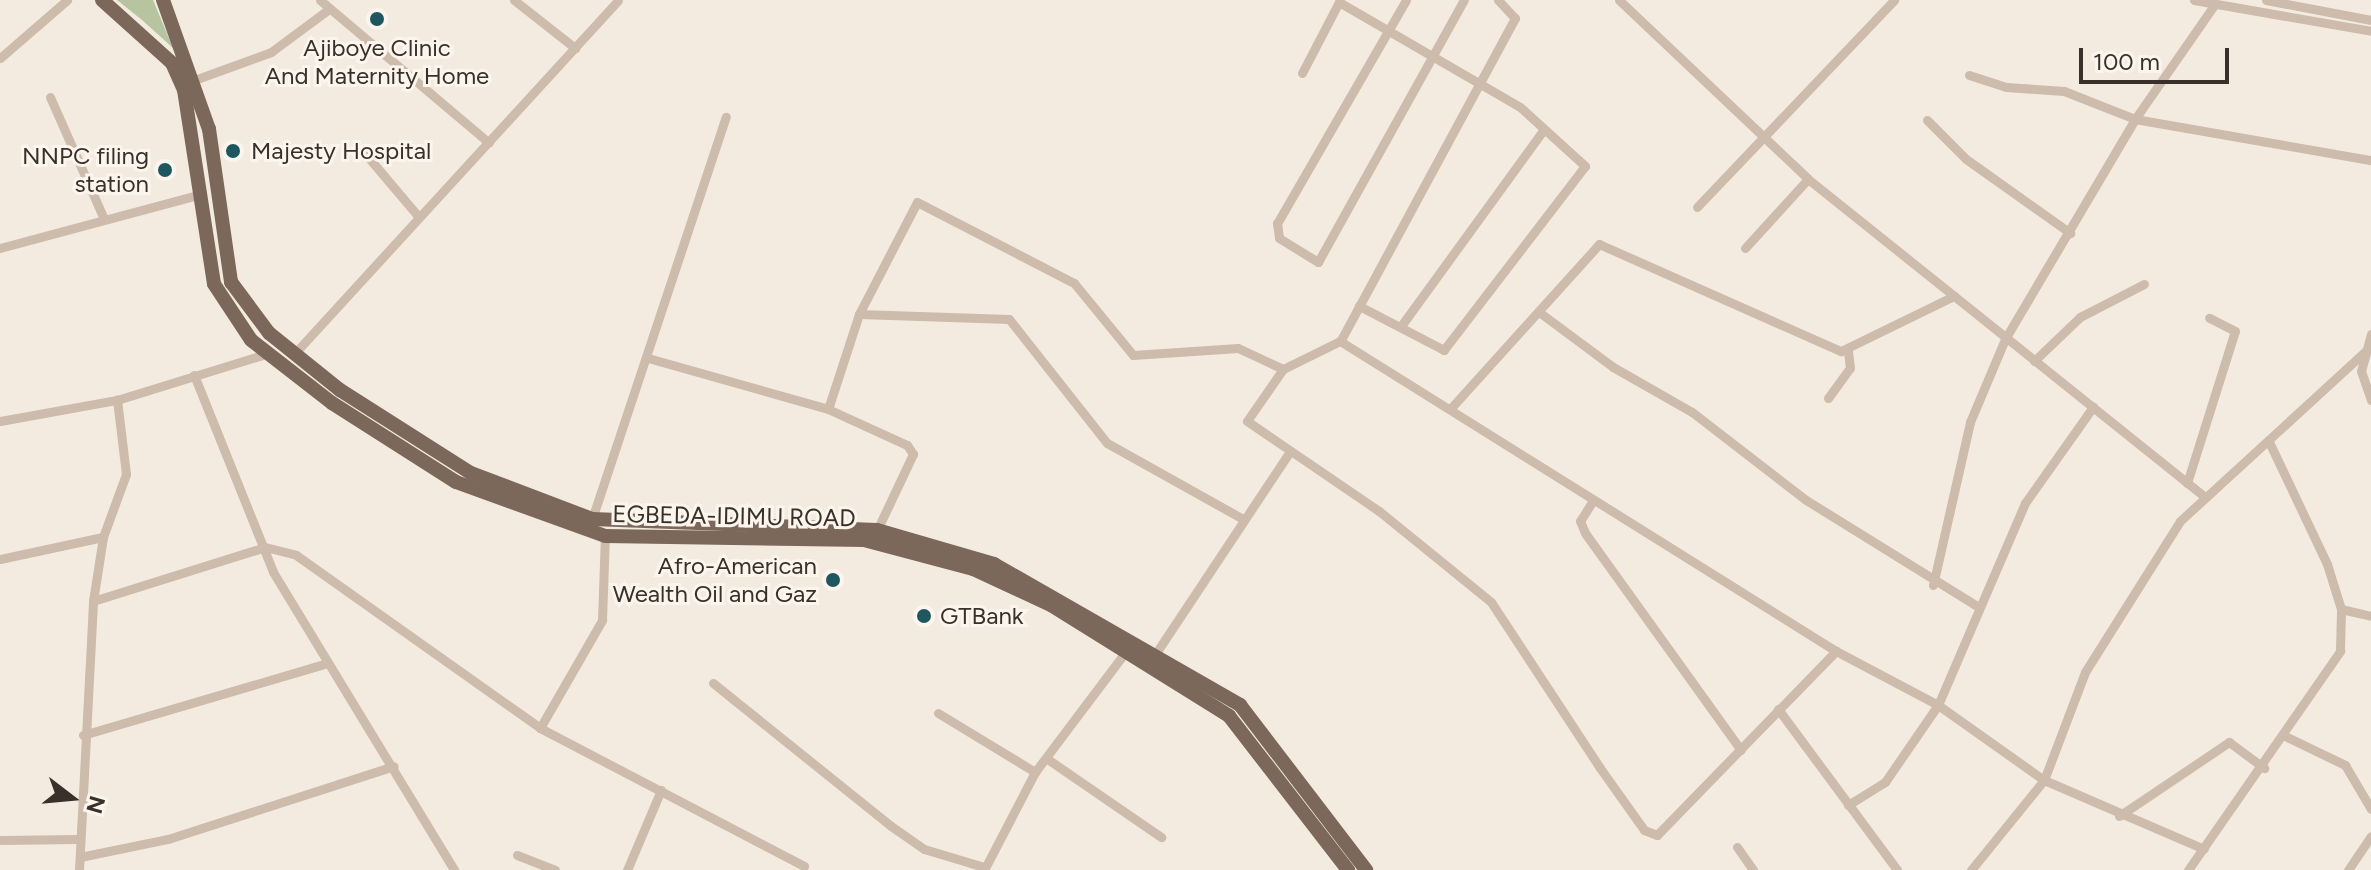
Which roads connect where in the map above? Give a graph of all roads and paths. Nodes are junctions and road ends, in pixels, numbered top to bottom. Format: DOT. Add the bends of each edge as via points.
graph roads {
  1 [pos="67,0"];
  2 [pos="102,0"];
  3 [pos="163,0"];
  4 [pos="320,0"];
  5 [pos="514,0"];
  6 [pos="618,0"];
  7 [pos="1406,0"];
  8 [pos="1464,0"];
  9 [pos="1498,0"];
  10 [pos="1619,0"];
  11 [pos="1894,0"];
  12 [pos="2194,0"];
  13 [pos="2266,0"];
  14 [pos="1339,1"];
  15 [pos="2215,4"];
  16 [pos="329,9"];
  17 [pos="2371,20"];
  18 [pos="1388,30"];
  19 [pos="2371,31"];
  20 [pos="575,48"];
  21 [pos="1433,57"];
  22 [pos="0,58"];
  23 [pos="1302,73"];
  24 [pos="1969,75"];
  25 [pos="197,79"];
  26 [pos="1477,84"];
  27 [pos="50,97"];
  28 [pos="726,117"];
  29 [pos="2135,119"];
  30 [pos="1927,120"];
  31 [pos="1544,129"];
  32 [pos="1761,138"];
  33 [pos="489,143"];
  34 [pos="363,151"];
  35 [pos="2371,160"];
  36 [pos="1808,179"];
  37 [pos="202,194"];
  38 [pos="1697,207"];
  39 [pos="418,216"];
  40 [pos="104,219"];
  41 [pos="2070,233"];
  42 [pos="0,248"];
  43 [pos="1745,248"];
  44 [pos="2144,284"];
  45 [pos="1954,296"];
  46 [pos="1359,306"];
  47 [pos="1539,312"];
  48 [pos="859,314"];
  49 [pos="2209,318"];
  50 [pos="1401,326"];
  51 [pos="2371,334"];
  52 [pos="2005,339"];
  53 [pos="1340,341"];
  54 [pos="2368,347"];
  55 [pos="1848,351"];
  56 [pos="295,353"];
  57 [pos="266,354"];
  58 [pos="648,358"];
  59 [pos="2034,361"];
  60 [pos="1283,369"];
  61 [pos="194,375"];
  62 [pos="336,396"];
  63 [pos="1828,398"];
  64 [pos="117,400"];
  65 [pos="2371,400"];
  66 [pos="2093,407"];
  67 [pos="1451,408"];
  68 [pos="828,409"];
  69 [pos="0,421"];
  70 [pos="2269,442"];
  71 [pos="1290,451"];
  72 [pos="2187,483"];
  73 [pos="2205,497"];
  74 [pos="1592,502"];
  75 [pos="1241,518"];
  76 [pos="592,519"];
  77 [pos="877,530"];
  78 [pos="731,532"];
  79 [pos="605,536"];
  80 [pos="103,537"];
  81 [pos="265,547"];
  82 [pos="0,559"];
  83 [pos="1933,585"];
  84 [pos="93,601"];
  85 [pos="1977,606"];
  86 [pos="2341,609"];
  87 [pos="2371,616"];
  88 [pos="1127,650"];
  89 [pos="1836,651"];
  90 [pos="1156,653"];
  91 [pos="324,664"];
  92 [pos="713,683"];
  93 [pos="1938,705"];
  94 [pos="1778,709"];
  95 [pos="938,713"];
  96 [pos="540,728"];
  97 [pos="83,735"];
  98 [pos="2285,736"];
  99 [pos="1741,750"];
  100 [pos="1046,758"];
  101 [pos="394,766"];
  102 [pos="2264,768"];
  103 [pos="1035,772"];
  104 [pos="2044,780"];
  105 [pos="661,790"];
  106 [pos="1848,805"];
  107 [pos="2371,809"];
  108 [pos="2119,816"];
  109 [pos="2371,836"];
  110 [pos="1161,837"];
  111 [pos="79,839"];
  112 [pos="0,840"];
  113 [pos="1737,847"];
  114 [pos="2204,849"];
  115 [pos="517,855"];
  116 [pos="80,857"];
  117 [pos="804,866"];
  118 [pos="984,868"];
  119 [pos="79,870"];
  120 [pos="454,870"];
  121 [pos="555,870"];
  122 [pos="627,870"];
  123 [pos="1348,870"];
  124 [pos="1366,870"];
  125 [pos="1753,870"];
  126 [pos="1897,870"];
  127 [pos="1971,870"];
  128 [pos="2188,870"];
  129 [pos="2348,870"];
  1 -- 22 [label="street"];
  2 -- 37 [label="main road, EGBEDA-IDIMU ROAD" via="172,63 193,127"];
  3 -- 25 [label="main road, EGBEDA-IDIMU ROAD"];
  4 -- 16 [label="street"];
  5 -- 20 [label="street"];
  6 -- 20 [label="street"];
  7 -- 18 [label="street"];
  8 -- 21 [label="street"];
  9 -- 26 [label="street" via="1516,13"];
  10 -- 32 [label="street"];
  11 -- 32 [label="street"];
  12 -- 15 [label="street"];
  13 -- 17 [label="street"];
  14 -- 18 [label="street"];
  14 -- 23 [label="street"];
  15 -- 19 [label="street"];
  15 -- 29 [label="street"];
  16 -- 25 [label="street" via="271,52"];
  16 -- 33 [label="street"];
  18 -- 21 [label="street"];
  18 -- 21 [label="street" via="1277,223 1279,238 1318,262"];
  20 -- 33 [label="street"];
  21 -- 26 [label="street"];
  24 -- 29 [label="street" via="2006,87 2064,91"];
  25 -- 56 [label="main road, EGBEDA-IDIMU ROAD" via="231,282 246,309"];
  26 -- 31 [label="street"];
  26 -- 46 [label="street"];
  27 -- 40 [label="street"];
  28 -- 58 [label="street" via="682,236"];
  29 -- 35 [label="street"];
  29 -- 41 [label="street"];
  30 -- 41 [label="street" via="1966,159"];
  31 -- 50 [label="street"];
  31 -- 50 [label="street" via="1581,157 1579,177 1456,341 1444,350"];
  32 -- 36 [label="street"];
  32 -- 38 [label="street"];
  33 -- 39 [label="street"];
  34 -- 39 [label="street"];
  36 -- 43 [label="street"];
  36 -- 45 [label="street"];
  37 -- 40 [label="street"];
  37 -- 57 [label="main road, EGBEDA-IDIMU ROAD" via="214,284"];
  39 -- 56 [label="street"];
  40 -- 42 [label="street"];
  41 -- 52 [label="street"];
  44 -- 59 [label="street" via="2080,317"];
  45 -- 52 [label="street"];
  45 -- 55 [label="street"];
  46 -- 50 [label="street"];
  46 -- 53 [label="street"];
  47 -- 55 [label="street" via="1599,244"];
  47 -- 67 [label="street"];
  47 -- 83 [label="street"];
  48 -- 60 [label="street" via="917,202 1074,283 1133,355 1238,348"];
  48 -- 68 [label="street"];
  48 -- 75 [label="street" via="1009,319 1107,443"];
  49 -- 72 [label="street" via="2235,331"];
  51 -- 54 [label="street"];
  52 -- 59 [label="street"];
  52 -- 83 [label="street" via="1970,422"];
  53 -- 60 [label="street"];
  53 -- 67 [label="street"];
  54 -- 65 [label="street" via="2361,371"];
  54 -- 70 [label="street"];
  55 -- 63 [label="street" via="1850,368"];
  56 -- 62 [label="main road, EGBEDA-IDIMU ROAD"];
  57 -- 61 [label="street"];
  57 -- 62 [label="main road, EGBEDA-IDIMU ROAD"];
  58 -- 68 [label="street"];
  58 -- 76 [label="street"];
  59 -- 66 [label="street"];
  60 -- 71 [label="street" via="1247,421"];
  61 -- 64 [label="street"];
  61 -- 81 [label="street"];
  62 -- 76 [label="main road, EGBEDA-IDIMU ROAD" via="471,473"];
  62 -- 79 [label="main road, EGBEDA-IDIMU ROAD" via="456,482"];
  64 -- 69 [label="street"];
  64 -- 80 [label="street" via="126,474"];
  66 -- 72 [label="street"];
  66 -- 85 [label="street" via="2025,503"];
  67 -- 74 [label="street"];
  68 -- 77 [label="street" via="911,449"];
  70 -- 73 [label="street"];
  70 -- 86 [label="street"];
  71 -- 75 [label="street"];
  71 -- 99 [label="street" via="1491,602 1644,830 1657,835 1670,828"];
  72 -- 73 [label="street"];
  73 -- 104 [label="street" via="2148,564 2085,672"];
  74 -- 89 [label="street"];
  74 -- 99 [label="street" via="1580,521 1585,533"];
  75 -- 90 [label="street"];
  76 -- 78 [label="main road, EGBEDA-IDIMU ROAD"];
  77 -- 78 [label="main road, EGBEDA-IDIMU ROAD"];
  77 -- 90 [label="main road, EGBEDA-IDIMU ROAD" via="994,564"];
  78 -- 79 [label="main road, EGBEDA-IDIMU ROAD"];
  78 -- 88 [label="main road, EGBEDA-IDIMU ROAD" via="864,540 917,551 1051,605"];
  79 -- 96 [label="street" via="602,620"];
  80 -- 82 [label="street"];
  80 -- 84 [label="street"];
  81 -- 84 [label="street"];
  81 -- 91 [label="street"];
  81 -- 96 [label="street" via="329,576"];
  83 -- 85 [label="street"];
  84 -- 97 [label="street"];
  85 -- 93 [label="street"];
  86 -- 87 [label="street"];
  86 -- 98 [label="street" via="2340,651"];
  88 -- 100 [label="street"];
  88 -- 123 [label="main road, EGBEDA-IDIMU ROAD" via="1229,716"];
  89 -- 93 [label="street"];
  89 -- 94 [label="street"];
  90 -- 124 [label="main road, EGBEDA-IDIMU ROAD" via="1240,705"];
  91 -- 97 [label="street"];
  91 -- 101 [label="street"];
  92 -- 118 [label="street" via="924,849"];
  93 -- 104 [label="street"];
  93 -- 106 [label="street" via="1885,782"];
  94 -- 99 [label="street"];
  94 -- 106 [label="street"];
  95 -- 103 [label="street"];
  96 -- 105 [label="street"];
  97 -- 111 [label="street"];
  98 -- 102 [label="street"];
  98 -- 107 [label="street" via="2345,765"];
  100 -- 103 [label="street"];
  100 -- 110 [label="street"];
  101 -- 116 [label="street" via="168,839"];
  101 -- 120 [label="street"];
  102 -- 108 [label="street" via="2229,742"];
  102 -- 114 [label="street"];
  103 -- 118 [label="street"];
  104 -- 108 [label="street"];
  104 -- 127 [label="street"];
  105 -- 117 [label="street"];
  105 -- 122 [label="street"];
  106 -- 126 [label="street"];
  108 -- 114 [label="street"];
  109 -- 129 [label="street"];
  111 -- 112 [label="street"];
  111 -- 116 [label="street"];
  113 -- 125 [label="street"];
  114 -- 128 [label="street"];
  115 -- 121 [label="street"];
  116 -- 119 [label="street"];
}
